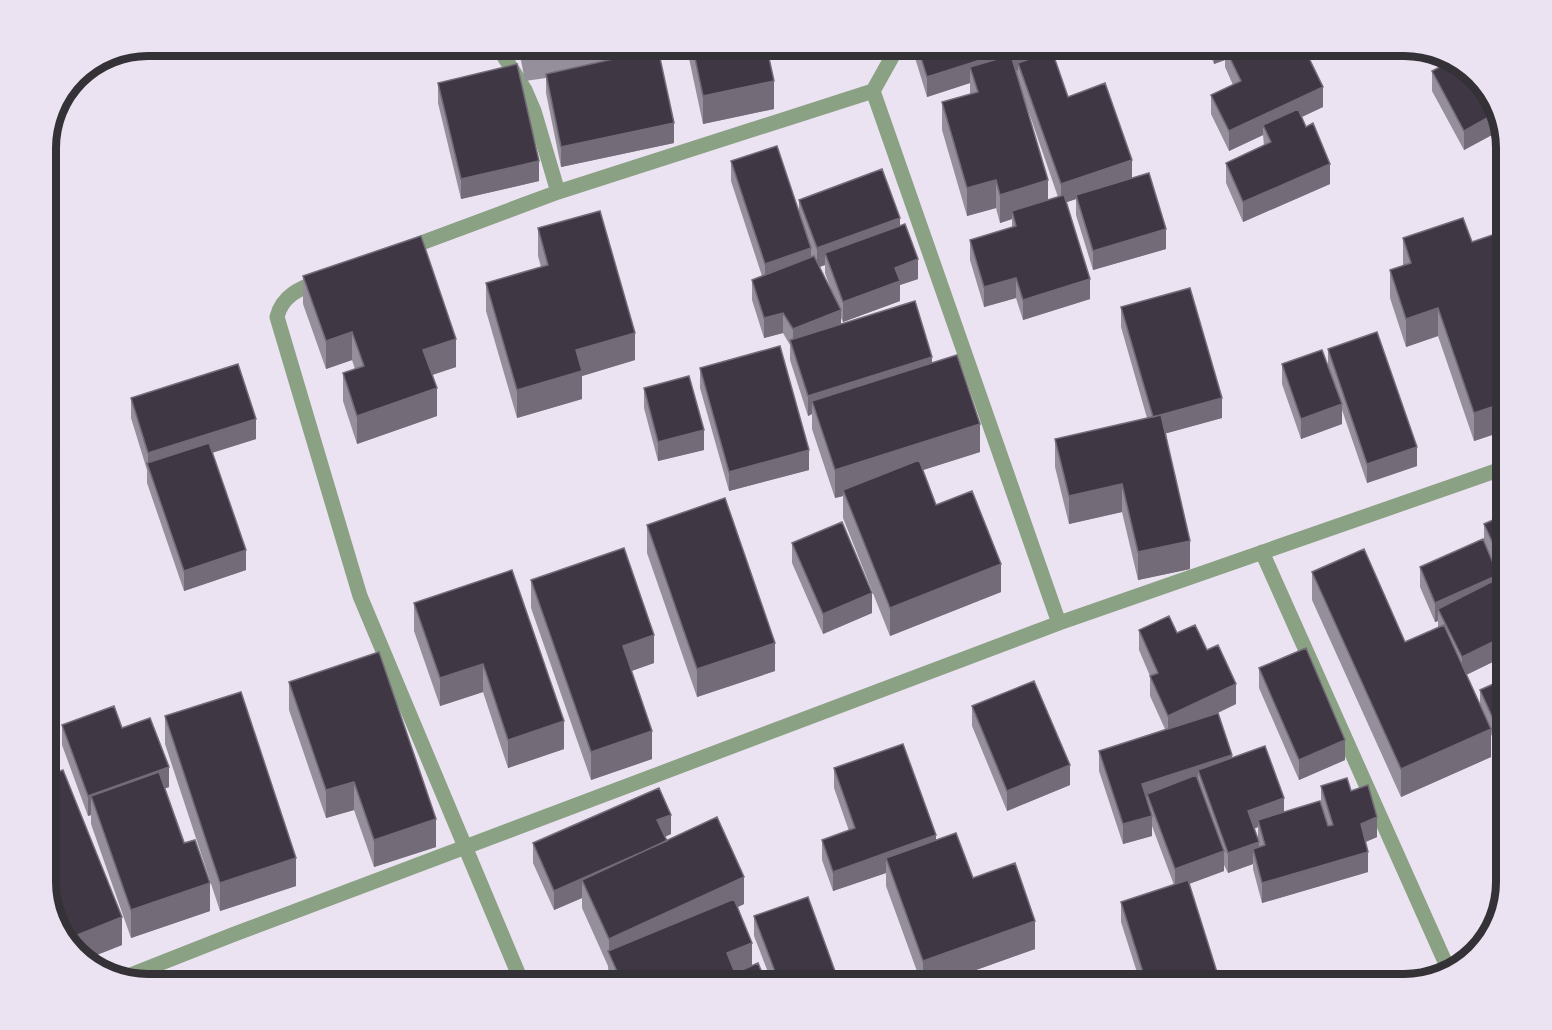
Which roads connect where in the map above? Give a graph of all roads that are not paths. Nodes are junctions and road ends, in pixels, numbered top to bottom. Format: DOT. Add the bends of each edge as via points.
graph roads {
  1 [pos="504,56"];
  2 [pos="893,56"];
  3 [pos="873,91"];
  4 [pos="558,192"];
  5 [pos="393,254"];
  6 [pos="339,274"];
  7 [pos="1496,471"];
  8 [pos="1262,552"];
  9 [pos="1059,623"];
  10 [pos="466,846"];
  11 [pos="1445,965"];
  12 [pos="135,973"];
  13 [pos="518,974"];
  1 -- 4 [label="street" via="534,111"];
  2 -- 3 [label="street"];
  3 -- 4 [label="street"];
  3 -- 9 [label="street"];
  4 -- 5 [label="street"];
  6 -- 10 [label="street" via="302,287 286,298 277,317 360,596"];
  7 -- 8 [label="street"];
  8 -- 9 [label="street"];
  8 -- 11 [label="street"];
  9 -- 10 [label="street"];
  10 -- 12 [label="street"];
  10 -- 13 [label="street"];
}
